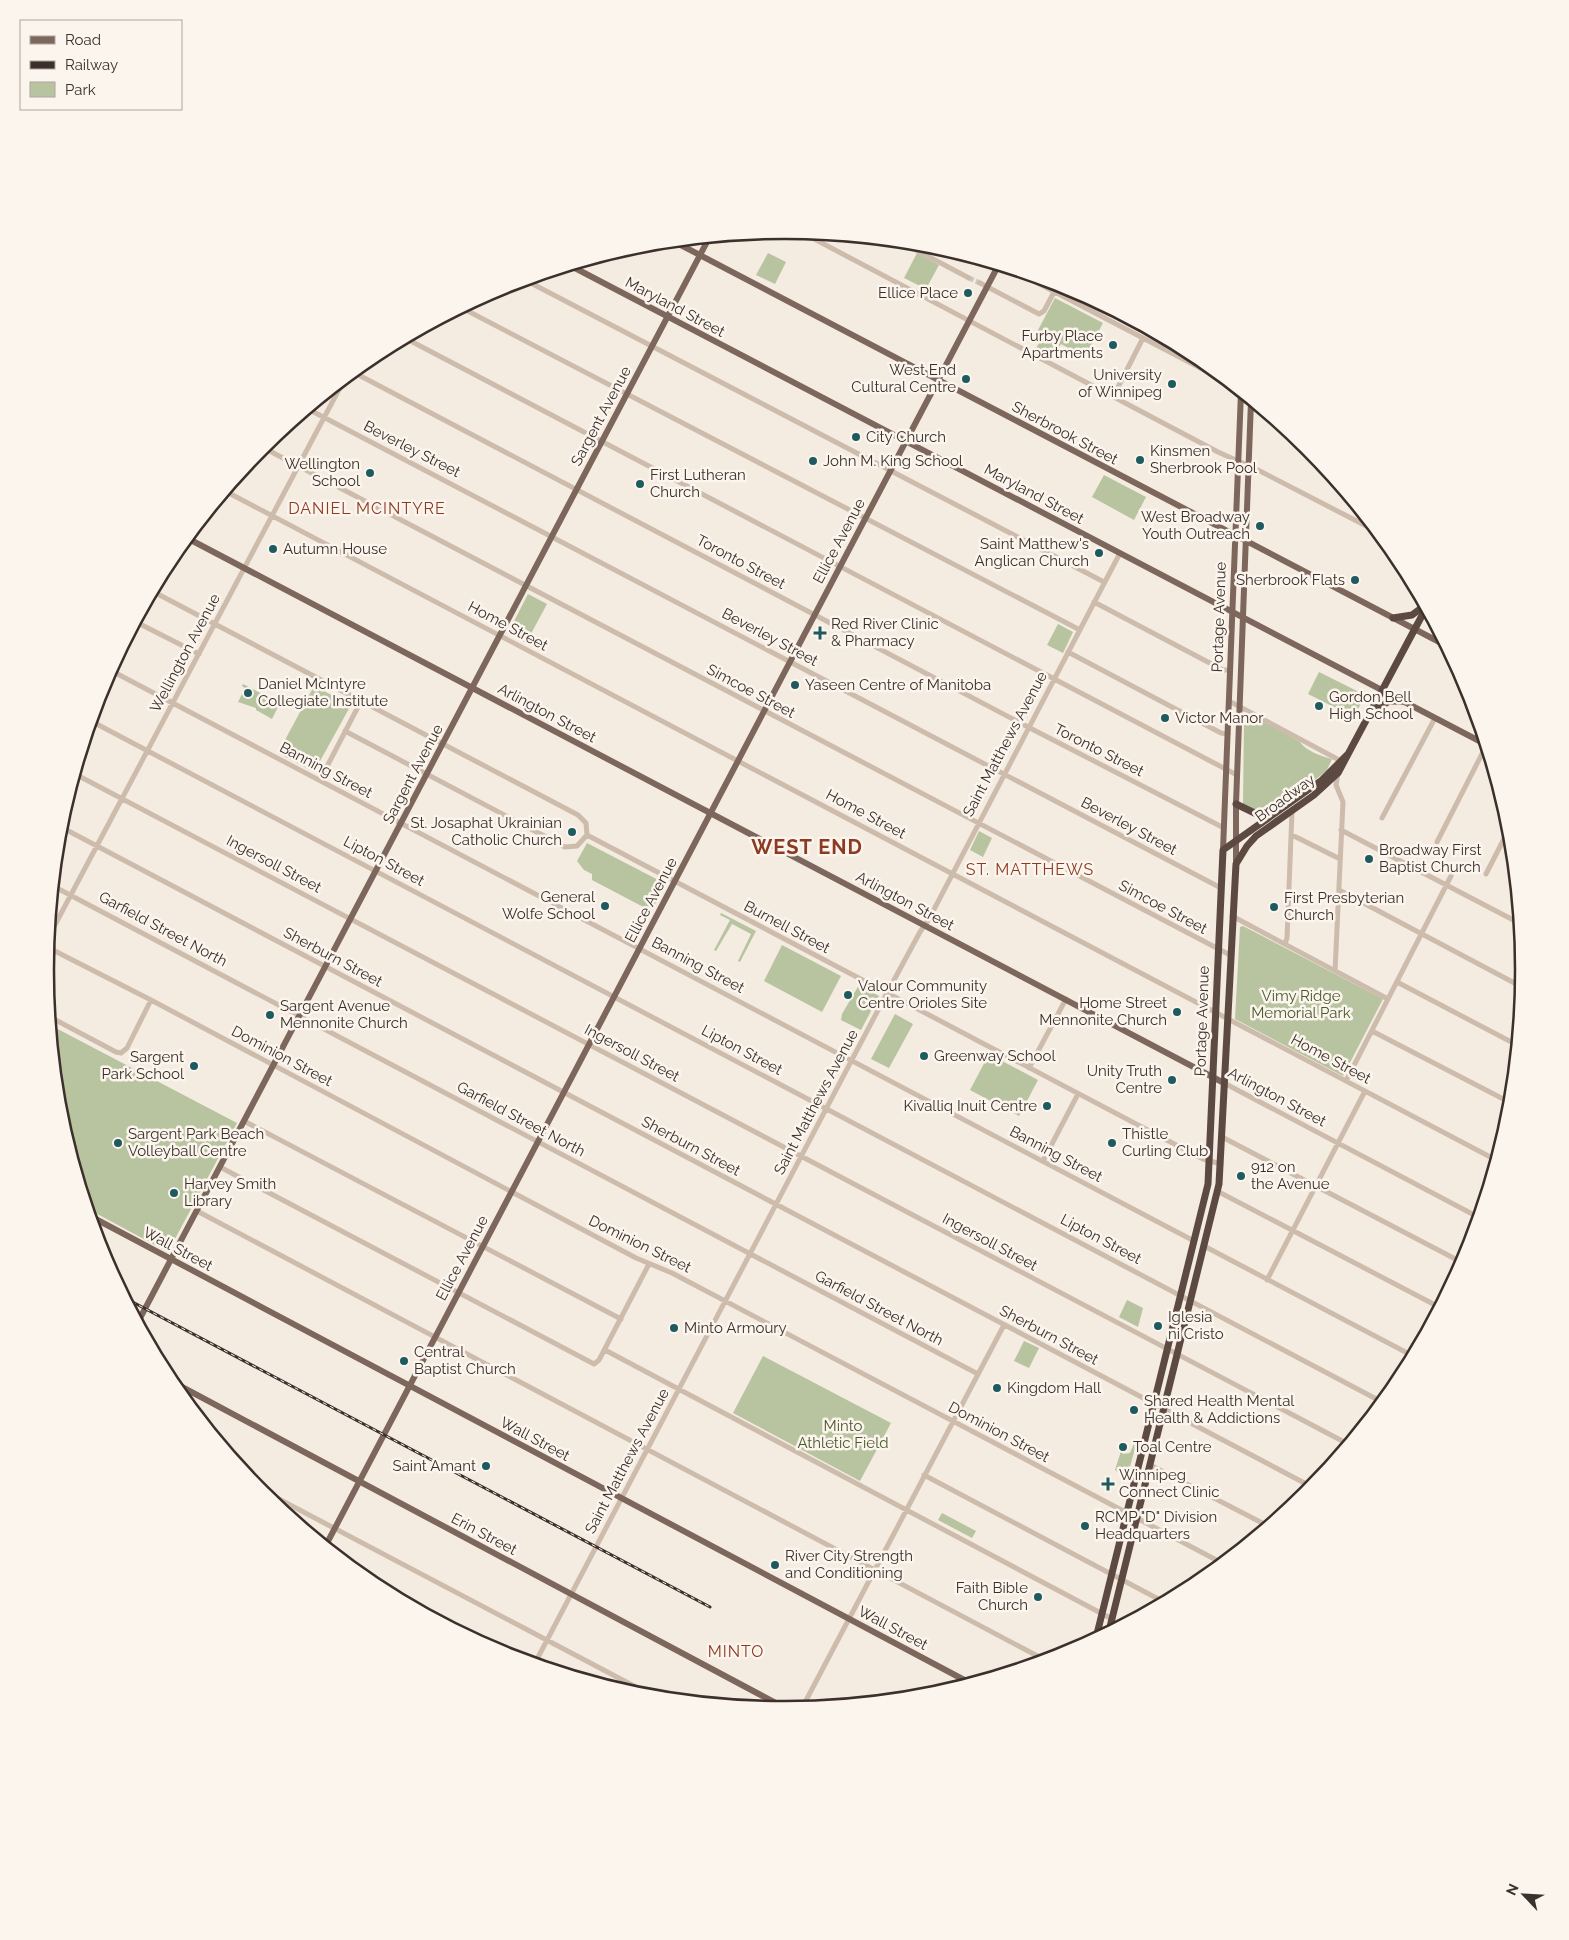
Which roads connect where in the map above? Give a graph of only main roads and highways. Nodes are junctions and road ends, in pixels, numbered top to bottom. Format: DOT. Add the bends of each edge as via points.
graph roads {
  1 [pos="706,244"];
  2 [pos="684,247"];
  3 [pos="700,255"];
  4 [pos="577,270"];
  5 [pos="995,271"];
  6 [pos="667,317"];
  7 [pos="937,380"];
  8 [pos="1241,400"];
  9 [pos="1251,408"];
  10 [pos="906,441"];
  11 [pos="1235,536"];
  12 [pos="193,541"];
  13 [pos="1246,541"];
  14 [pos="1420,610"];
  15 [pos="1233,613"];
  16 [pos="1422,614"];
  17 [pos="1244,618"];
  18 [pos="1394,618"];
  19 [pos="1415,629"];
  20 [pos="1436,640"];
  21 [pos="472,688"];
  22 [pos="1382,690"];
  23 [pos="1402,701"];
  24 [pos="1368,716"];
  25 [pos="1478,741"];
  26 [pos="1349,753"];
  27 [pos="1236,804"];
  28 [pos="711,813"];
  29 [pos="1267,819"];
  30 [pos="1236,841"];
  31 [pos="1223,850"];
  32 [pos="1236,864"];
  33 [pos="1213,1077"];
  34 [pos="1224,1083"];
  35 [pos="99,1221"];
  36 [pos="171,1260"];
  37 [pos="141,1316"];
  38 [pos="409,1386"];
  39 [pos="187,1389"];
  40 [pos="359,1482"];
  41 [pos="329,1541"];
  42 [pos="1111,1623"];
  43 [pos="1098,1630"];
  44 [pos="962,1679"];
  45 [pos="771,1700"];
  1 -- 3 [label="main road, Sargent Avenue"];
  2 -- 3 [label="main road, Sherbrook Street"];
  3 -- 6 [label="main road, Sargent Avenue"];
  3 -- 7 [label="main road, Sherbrook Street"];
  4 -- 6 [label="main road, Maryland Street"];
  5 -- 7 [label="main road, Ellice Avenue"];
  6 -- 10 [label="main road, Maryland Street"];
  6 -- 21 [label="main road, Sargent Avenue"];
  7 -- 10 [label="main road, Ellice Avenue"];
  7 -- 11 [label="main road, Sherbrook Street"];
  8 -- 11 [label="main road, Portage Avenue"];
  9 -- 13 [label="main road, Portage Avenue"];
  10 -- 15 [label="main road, Maryland Street"];
  10 -- 28 [label="main road, Ellice Avenue"];
  11 -- 13 [label="main road, Sherbrook Street"];
  11 -- 15 [label="main road, Portage Avenue"];
  12 -- 21 [label="main road, Arlington Street"];
  13 -- 17 [label="main road, Portage Avenue"];
  13 -- 18 [label="main road, Sherbrook Street"];
  14 -- 18 [label="highway"];
  15 -- 17 [label="main road, Maryland Street"];
  15 -- 31 [label="main road, Portage Avenue"];
  16 -- 19 [label="highway, Broadway"];
  17 -- 22 [label="main road, Maryland Street"];
  17 -- 27 [label="main road, Portage Avenue"];
  18 -- 19 [label="main road, Sherbrook Street"];
  19 -- 20 [label="main road, Sherbrook Street"];
  19 -- 22 [label="highway, Broadway"];
  21 -- 28 [label="main road, Arlington Street"];
  21 -- 36 [label="main road, Sargent Avenue"];
  22 -- 23 [label="main road, Maryland Street"];
  22 -- 24 [label="highway, Broadway"];
  23 -- 24 [label="highway" via="1387,702"];
  23 -- 25 [label="main road, Maryland Street"];
  24 -- 26 [label="highway, Broadway"];
  26 -- 29 [label="highway, Broadway" via="1322,780"];
  26 -- 32 [label="highway, Broadway" via="1338,774 1325,787 1252,840"];
  27 -- 29 [label="highway"];
  27 -- 30 [label="main road, Portage Avenue"];
  28 -- 33 [label="main road, Arlington Street"];
  28 -- 38 [label="main road, Ellice Avenue"];
  29 -- 30 [label="highway, Broadway"];
  30 -- 31 [label="highway, Broadway"];
  30 -- 32 [label="main road, Portage Avenue"];
  31 -- 33 [label="highway, Portage Avenue"];
  32 -- 34 [label="highway, Portage Avenue"];
  33 -- 34 [label="main road, Arlington Street"];
  33 -- 43 [label="highway, Portage Avenue" via="1208,1184"];
  34 -- 42 [label="highway, Portage Avenue" via="1218,1190"];
  35 -- 36 [label="main road, Wall Street"];
  36 -- 37 [label="main road, Sargent Avenue"];
  36 -- 38 [label="main road, Wall Street"];
  38 -- 40 [label="main road, Ellice Avenue"];
  38 -- 44 [label="main road, Wall Street"];
  39 -- 40 [label="main road, Erin Street"];
  40 -- 41 [label="main road, Ellice Avenue"];
  40 -- 45 [label="main road, Erin Street"];
}
